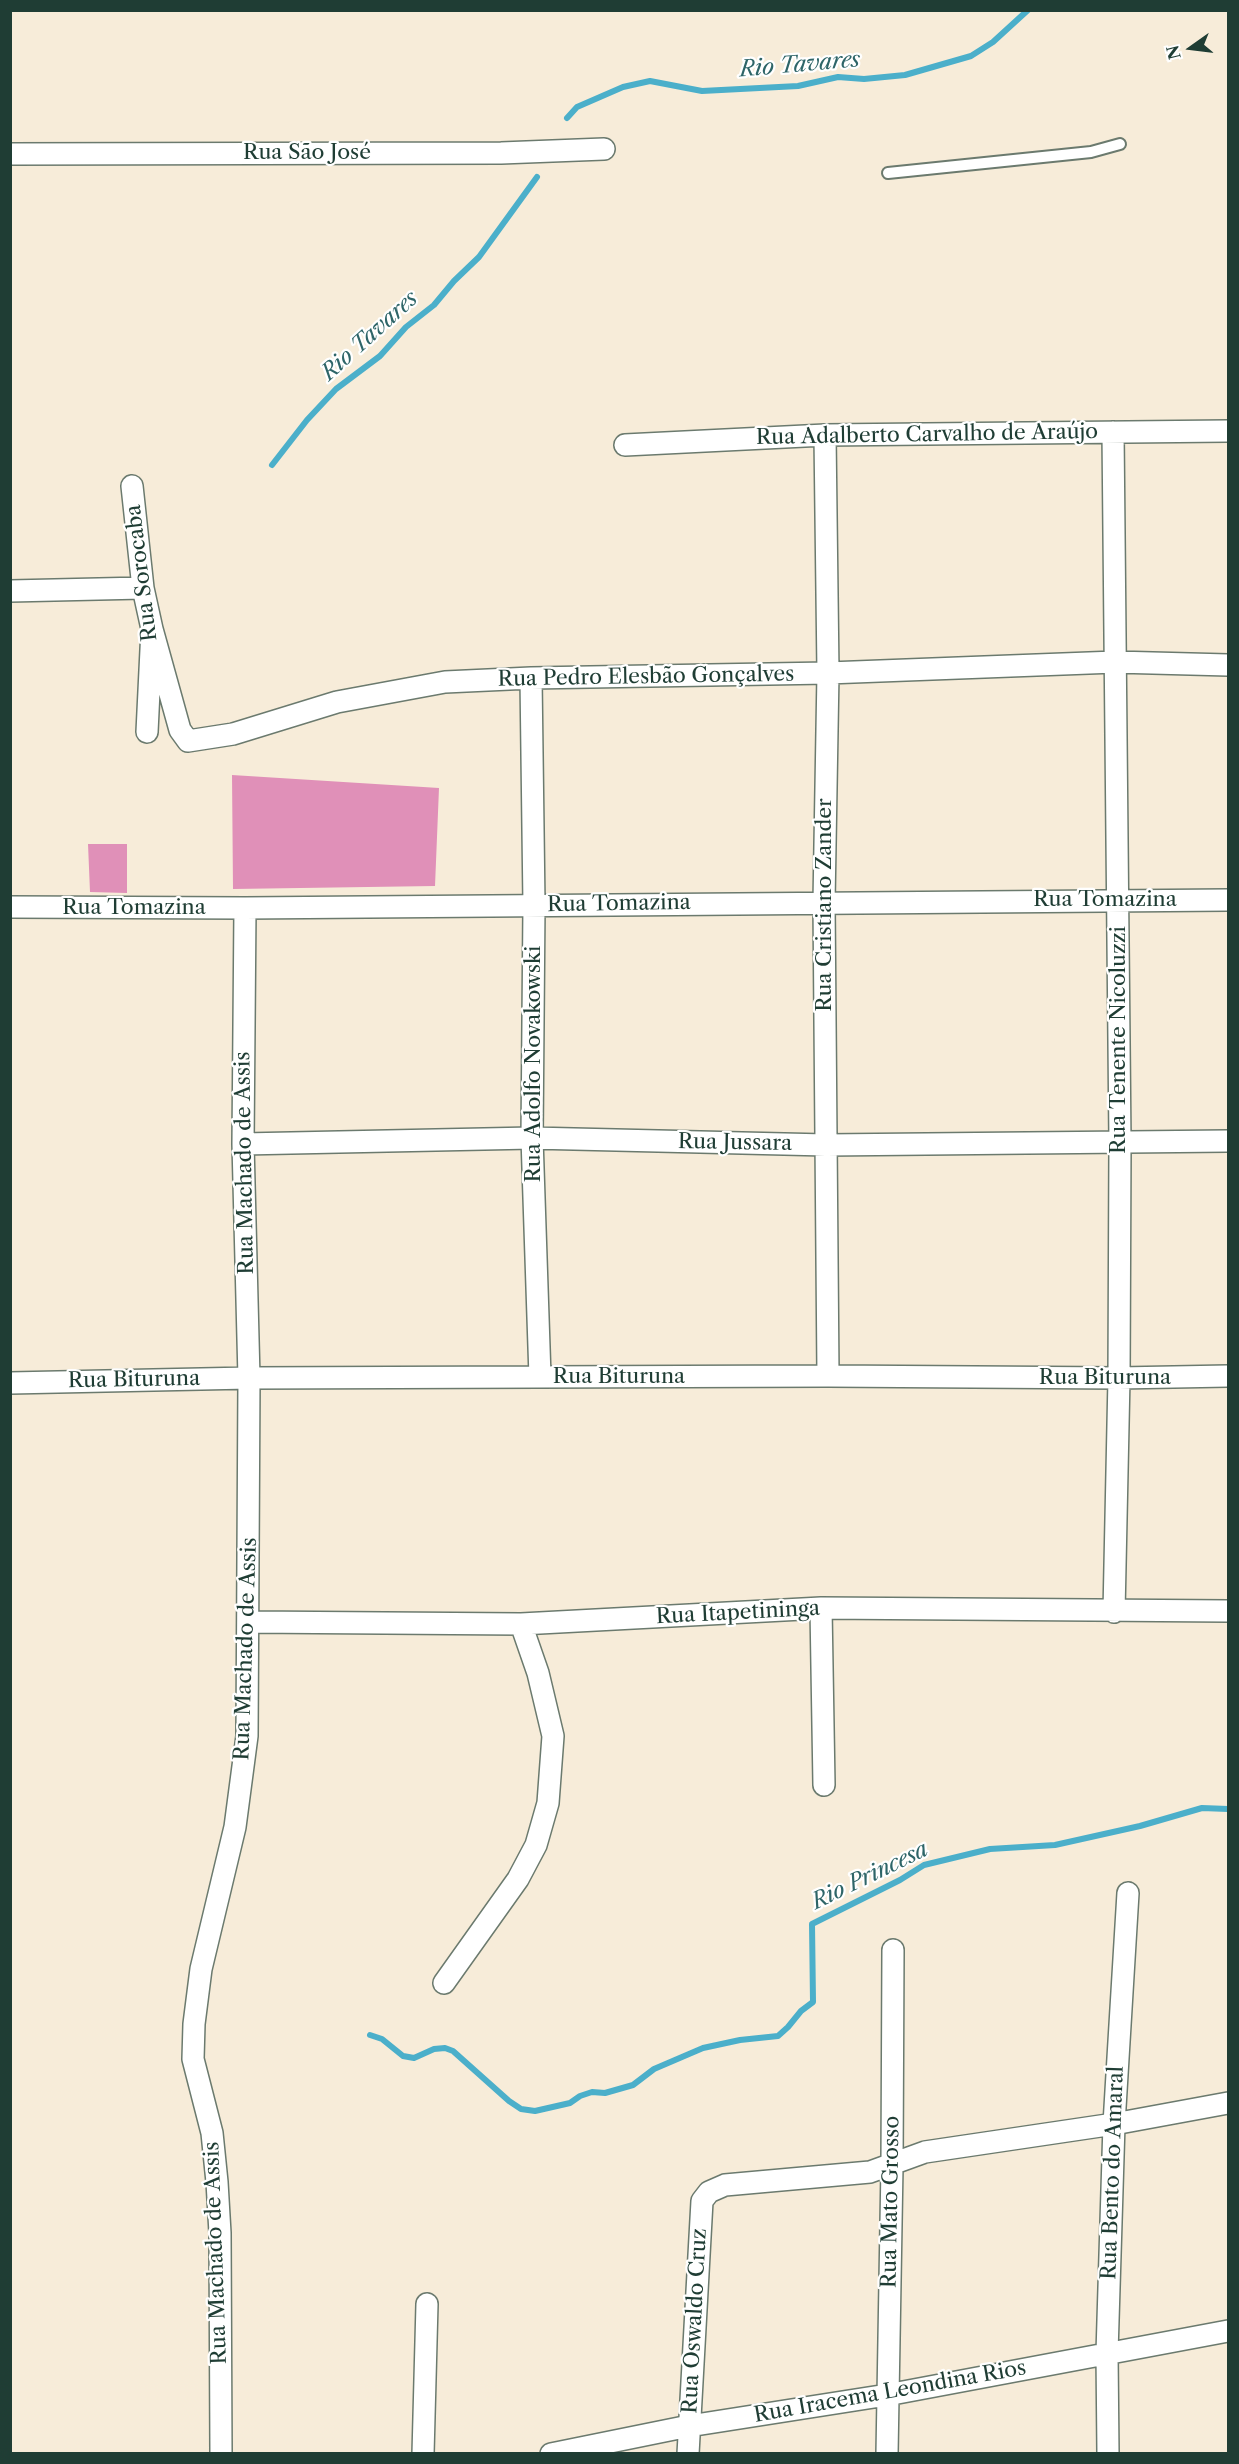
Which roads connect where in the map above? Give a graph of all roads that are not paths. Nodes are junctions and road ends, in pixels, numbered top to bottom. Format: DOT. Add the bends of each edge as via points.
graph roads {
  1 [pos="1120,144"];
  2 [pos="604,149"];
  3 [pos="10,154"];
  4 [pos="888,173"];
  5 [pos="1228,431"];
  6 [pos="1113,432"];
  7 [pos="825,435"];
  8 [pos="625,445"];
  9 [pos="132,486"];
  10 [pos="143,588"];
  11 [pos="10,591"];
  12 [pos="152,629"];
  13 [pos="1115,663"];
  14 [pos="1228,664"];
  15 [pos="828,673"];
  16 [pos="531,678"];
  17 [pos="147,732"];
  18 [pos="1119,900"];
  19 [pos="1228,900"];
  20 [pos="824,902"];
  21 [pos="534,906"];
  22 [pos="10,907"];
  23 [pos="244,908"];
  24 [pos="532,1138"];
  25 [pos="1228,1141"];
  26 [pos="1120,1143"];
  27 [pos="243,1144"];
  28 [pos="826,1145"];
  29 [pos="828,1376"];
  30 [pos="1228,1376"];
  31 [pos="540,1377"];
  32 [pos="249,1378"];
  33 [pos="1119,1378"];
  34 [pos="10,1383"];
  35 [pos="821,1608"];
  36 [pos="1228,1611"];
  37 [pos="1114,1612"];
  38 [pos="249,1622"];
  39 [pos="521,1624"];
  40 [pos="824,1785"];
  41 [pos="1128,1893"];
  42 [pos="893,1950"];
  43 [pos="444,1983"];
  44 [pos="1228,2103"];
  45 [pos="1114,2124"];
  46 [pos="892,2166"];
  47 [pos="427,2304"];
  48 [pos="1228,2331"];
  49 [pos="1107,2353"];
  50 [pos="887,2395"];
  51 [pos="689,2426"];
  52 [pos="221,2454"];
  53 [pos="423,2454"];
  54 [pos="551,2454"];
  55 [pos="688,2454"];
  56 [pos="887,2454"];
  57 [pos="1108,2454"];
  1 -- 4 [label="lane" via="1091,152"];
  2 -- 3 [label="street, Rua São José" via="501,153"];
  5 -- 6 [label="street, Rua Adalberto Carvalho de Araújo"];
  6 -- 7 [label="street, Rua Adalberto Carvalho de Araújo"];
  6 -- 13 [label="street, Rua Tenente Nicoluzzi"];
  7 -- 8 [label="street, Rua Adalberto Carvalho de Araújo"];
  7 -- 15 [label="street, Rua Cristiano Zander"];
  9 -- 10 [label="street, Rua Sorocaba"];
  10 -- 11 [label="street"];
  10 -- 12 [label="street, Rua Sorocaba"];
  12 -- 16 [label="street, Rua Pedro Elesbão Gonçalves" via="180,730 188,741 233,734 337,702 445,682"];
  12 -- 17 [label="street, Rua Sorocaba"];
  13 -- 14 [label="street, Rua Pedro Elesbão Gonçalves"];
  13 -- 15 [label="street, Rua Pedro Elesbão Gonçalves"];
  13 -- 18 [label="street, Rua Tenente Nicoluzzi"];
  15 -- 16 [label="street, Rua Pedro Elesbão Gonçalves"];
  15 -- 20 [label="street, Rua Cristiano Zander"];
  16 -- 21 [label="street, Rua Adolfo Novakowski"];
  18 -- 19 [label="street, Rua Tomazina"];
  18 -- 20 [label="street, Rua Tomazina"];
  18 -- 26 [label="street, Rua Tenente Nicoluzzi"];
  20 -- 21 [label="street, Rua Tomazina"];
  20 -- 28 [label="street, Rua Cristiano Zander"];
  21 -- 23 [label="street, Rua Tomazina"];
  21 -- 24 [label="street, Rua Adolfo Novakowski"];
  22 -- 23 [label="street, Rua Tomazina"];
  23 -- 27 [label="street, Rua Machado de Assis"];
  24 -- 27 [label="street, Rua Jussara"];
  24 -- 28 [label="street, Rua Jussara"];
  24 -- 31 [label="street, Rua Adolfo Novakowski"];
  25 -- 26 [label="street, Rua Jussara"];
  26 -- 28 [label="street, Rua Jussara"];
  26 -- 33 [label="street, Rua Tenente Nicoluzzi"];
  27 -- 32 [label="street, Rua Machado de Assis"];
  28 -- 29 [label="street, Rua Cristiano Zander"];
  29 -- 31 [label="street, Rua Bituruna"];
  29 -- 33 [label="street, Rua Bituruna"];
  30 -- 33 [label="street, Rua Bituruna"];
  31 -- 32 [label="street, Rua Bituruna"];
  32 -- 34 [label="street, Rua Bituruna"];
  32 -- 38 [label="street, Rua Machado de Assis"];
  33 -- 37 [label="street, Rua Tenente Nicoluzzi"];
  35 -- 37 [label="street, Rua Itapetininga"];
  35 -- 39 [label="street, Rua Itapetininga"];
  35 -- 40 [label="street"];
  36 -- 37 [label="street, Rua Itapetininga"];
  38 -- 39 [label="street, Rua Itapetininga"];
  38 -- 52 [label="street, Rua Machado de Assis" via="247,1736 237,1816 201,1969 193,2048 212,2133 217,2181"];
  39 -- 43 [label="street" via="553,1736 548,1803 536,1845 518,1879"];
  41 -- 45 [label="street, Rua Bento do Amaral"];
  42 -- 46 [label="street, Rua Mato Grosso"];
  44 -- 45 [label="street"];
  45 -- 46 [label="street" via="925,2152"];
  45 -- 49 [label="street, Rua Bento do Amaral"];
  46 -- 50 [label="street, Rua Mato Grosso"];
  46 -- 51 [label="street, Rua Oswaldo Cruz" via="870,2172 725,2185 709,2192 702,2201"];
  47 -- 53 [label="street"];
  48 -- 49 [label="street, Rua Iracema Leondina Rios"];
  49 -- 50 [label="street, Rua Iracema Leondina Rios"];
  49 -- 57 [label="street, Rua Bento do Amaral"];
  50 -- 51 [label="street, Rua Iracema Leondina Rios"];
  50 -- 56 [label="street, Rua Mato Grosso"];
  51 -- 54 [label="street, Rua Iracema Leondina Rios"];
  51 -- 55 [label="street, Rua Oswaldo Cruz"];
}
